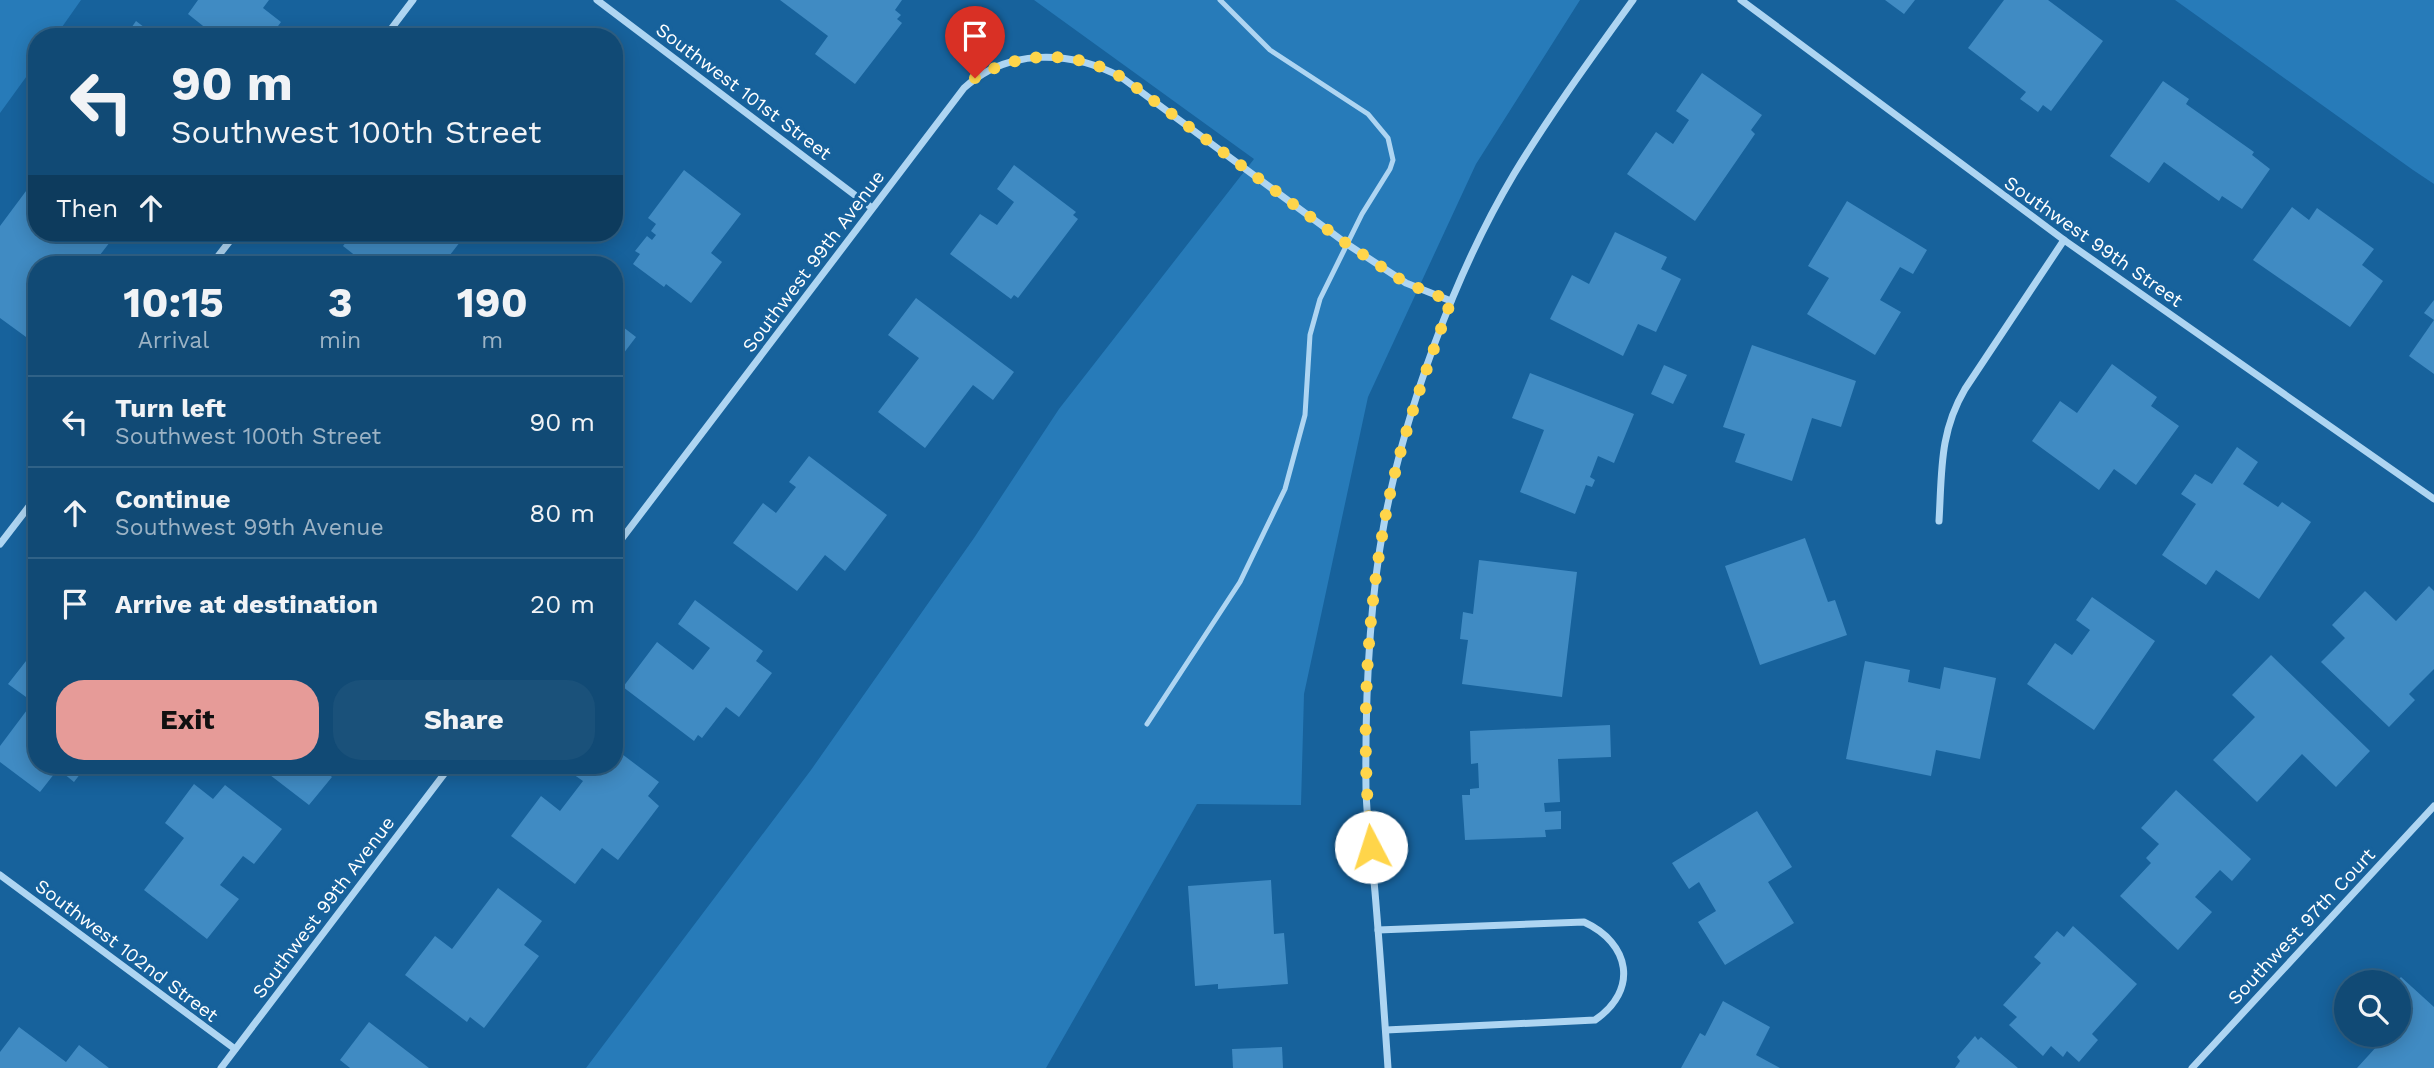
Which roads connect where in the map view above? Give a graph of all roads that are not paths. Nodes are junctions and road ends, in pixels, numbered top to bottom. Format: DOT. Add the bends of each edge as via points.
graph roads {
  1 [pos="413,0"];
  2 [pos="597,0"];
  3 [pos="1220,0"];
  4 [pos="1633,0"];
  5 [pos="1741,0"];
  6 [pos="392,28"];
  7 [pos="872,208"];
  8 [pos="2064,240"];
  9 [pos="229,242"];
  10 [pos="1347,244"];
  11 [pos="218,256"];
  12 [pos="1451,301"];
  13 [pos="2434,499"];
  14 [pos="28,508"];
  15 [pos="1939,521"];
  16 [pos="623,537"];
  17 [pos="0,544"];
  18 [pos="1147,724"];
  19 [pos="444,774"];
  20 [pos="2434,806"];
  21 [pos="0,875"];
  22 [pos="1378,930"];
  23 [pos="1385,1030"];
  24 [pos="235,1049"];
  25 [pos="221,1068"];
  26 [pos="1388,1068"];
  27 [pos="2192,1068"];
  1 -- 6 [label="street"];
  2 -- 7 [label="street, Southwest 101st Street"];
  3 -- 10 [label="lane" via="1270,50 1368,114 1388,138 1390,169"];
  4 -- 12 [label="street" via="1513,175"];
  5 -- 8 [label="street, Southwest 99th Street"];
  7 -- 10 [label="street, Southwest 99th Avenue" via="975,78 1024,58 1049,57 1076,61 1126,80"];
  7 -- 16 [label="street, Southwest 99th Avenue"];
  8 -- 13 [label="street, Southwest 99th Street"];
  8 -- 15 [label="street" via="1952,413 1943,443"];
  9 -- 11 [label="street"];
  10 -- 12 [label="street, Southwest 99th Avenue" via="1406,283"];
  10 -- 18 [label="lane" via="1320,299 1310,335 1306,415 1285,489 1240,582"];
  12 -- 22 [label="street" via="1411,413 1384,523 1374,594 1366,792"];
  14 -- 17 [label="street"];
  19 -- 24 [label="street, Southwest 99th Avenue"];
  20 -- 27 [label="street, Southwest 97th Court"];
  21 -- 24 [label="street, Southwest 102nd Street"];
  22 -- 23 [label="street"];
  22 -- 23 [label="street" via="1584,922 1611,940 1624,971 1616,1001 1595,1020"];
  23 -- 26 [label="street"];
  24 -- 25 [label="street, Southwest 99th Avenue"];
}
